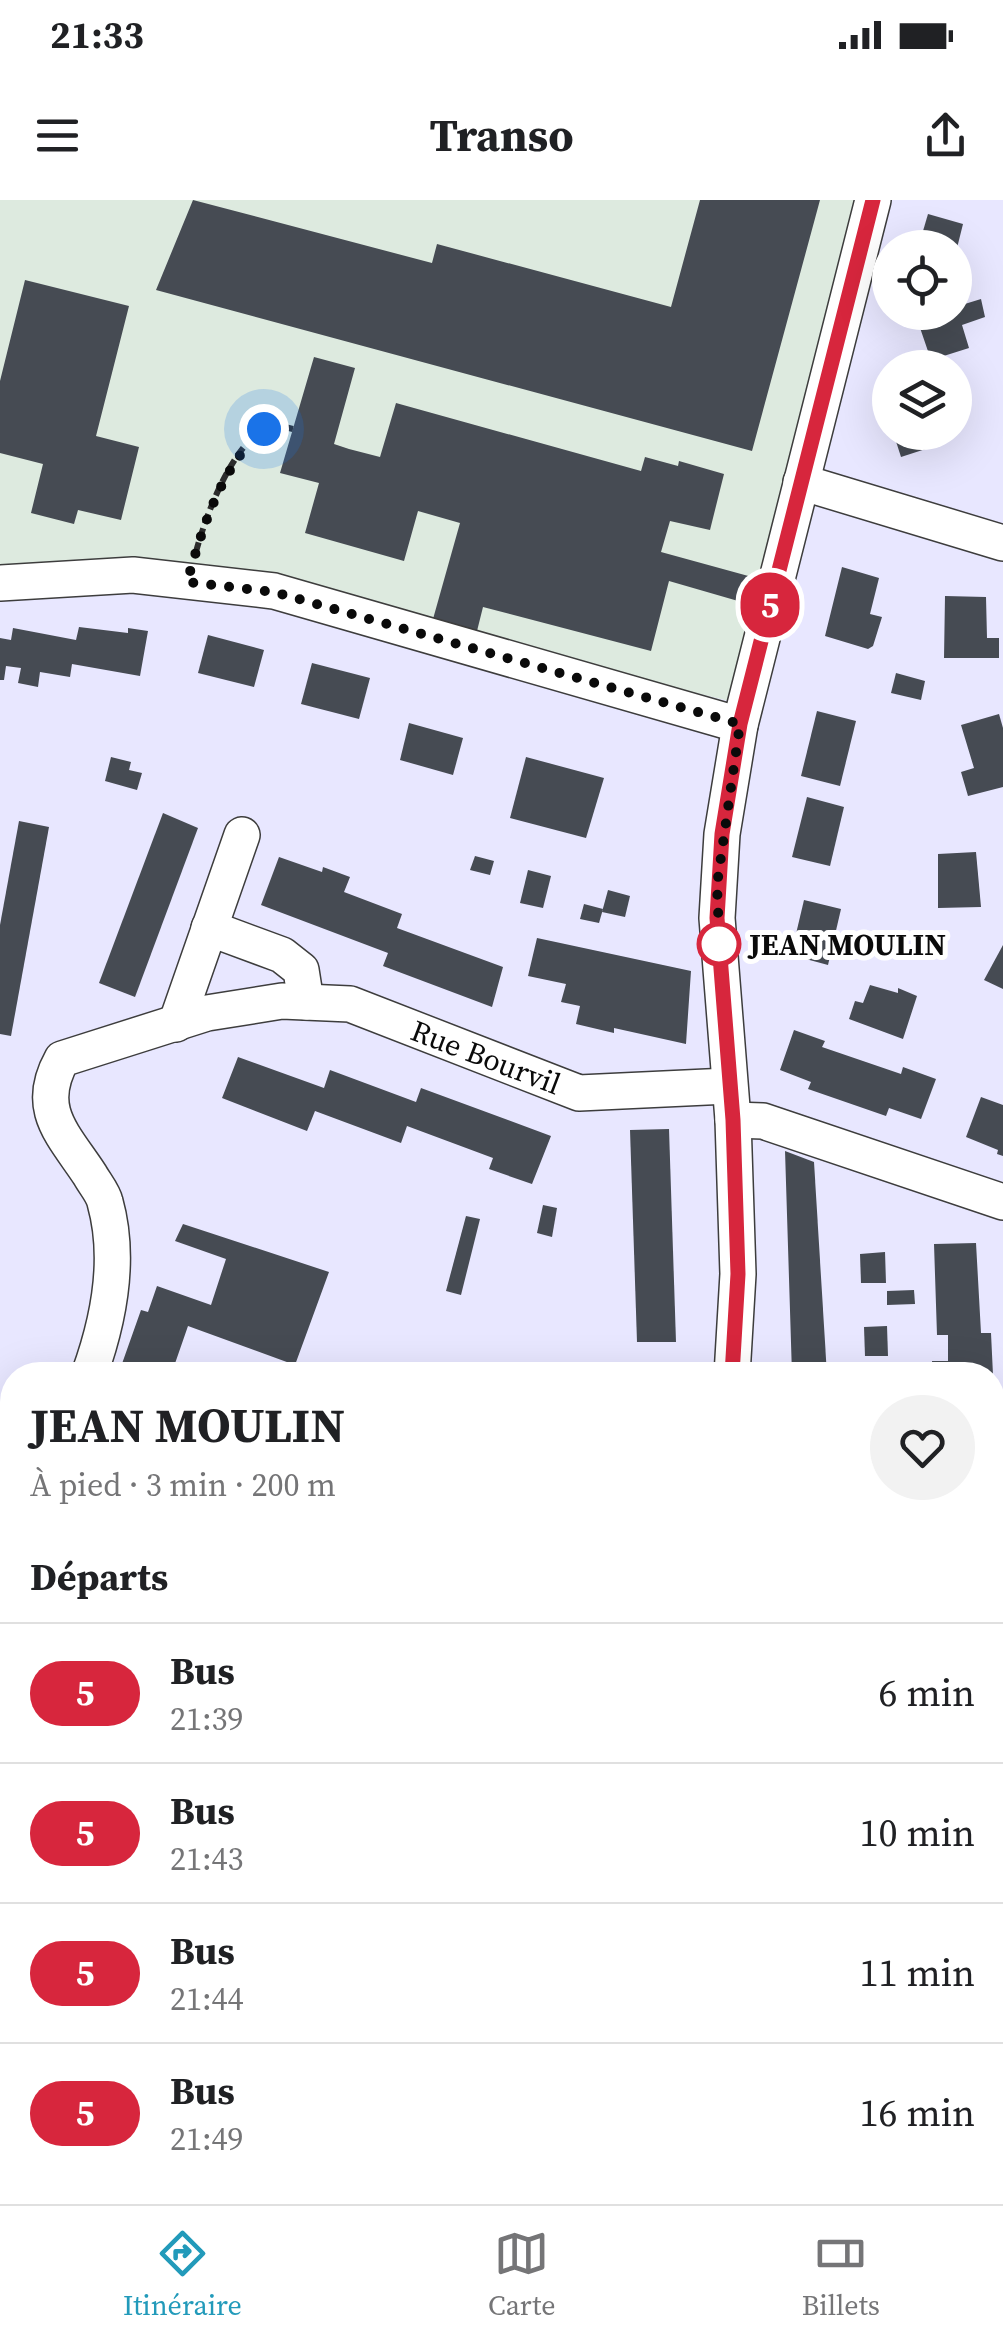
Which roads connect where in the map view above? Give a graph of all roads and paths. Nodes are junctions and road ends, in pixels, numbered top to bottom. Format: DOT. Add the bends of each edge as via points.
graph roads {
  1 [pos="873,200"];
  2 [pos="293,429"];
  3 [pos="801,482"];
  4 [pos="1003,543"];
  5 [pos="187,582"];
  6 [pos="0,583"];
  7 [pos="740,724"];
  8 [pos="242,835"];
  9 [pos="209,928"];
  10 [pos="306,1002"];
  11 [pos="176,1024"];
  12 [pos="730,1104"];
  13 [pos="1003,1202"];
  14 [pos="94,1362"];
  15 [pos="733,1362"];
  1 -- 3 [label="street"];
  2 -- 5 [label="path" via="264,429 239,454 212,505"];
  3 -- 4 [label="street"];
  3 -- 7 [label="street"];
  5 -- 6 [label="street" via="133,576"];
  5 -- 7 [label="street" via="274,592"];
  7 -- 12 [label="street" via="717,885"];
  8 -- 9 [label="street"];
  9 -- 10 [label="street" via="301,970"];
  9 -- 11 [label="street"];
  10 -- 11 [label="street, Rue Bourvil"];
  10 -- 12 [label="street, Rue Bourvil" via="350,1004 578,1093"];
  11 -- 14 [label="street, Rue Bourvil" via="62,1059 50,1085 50,1114 105,1199 112,1282"];
  12 -- 13 [label="street, Rue Bourvil"];
  12 -- 15 [label="street" via="738,1274"];
}
